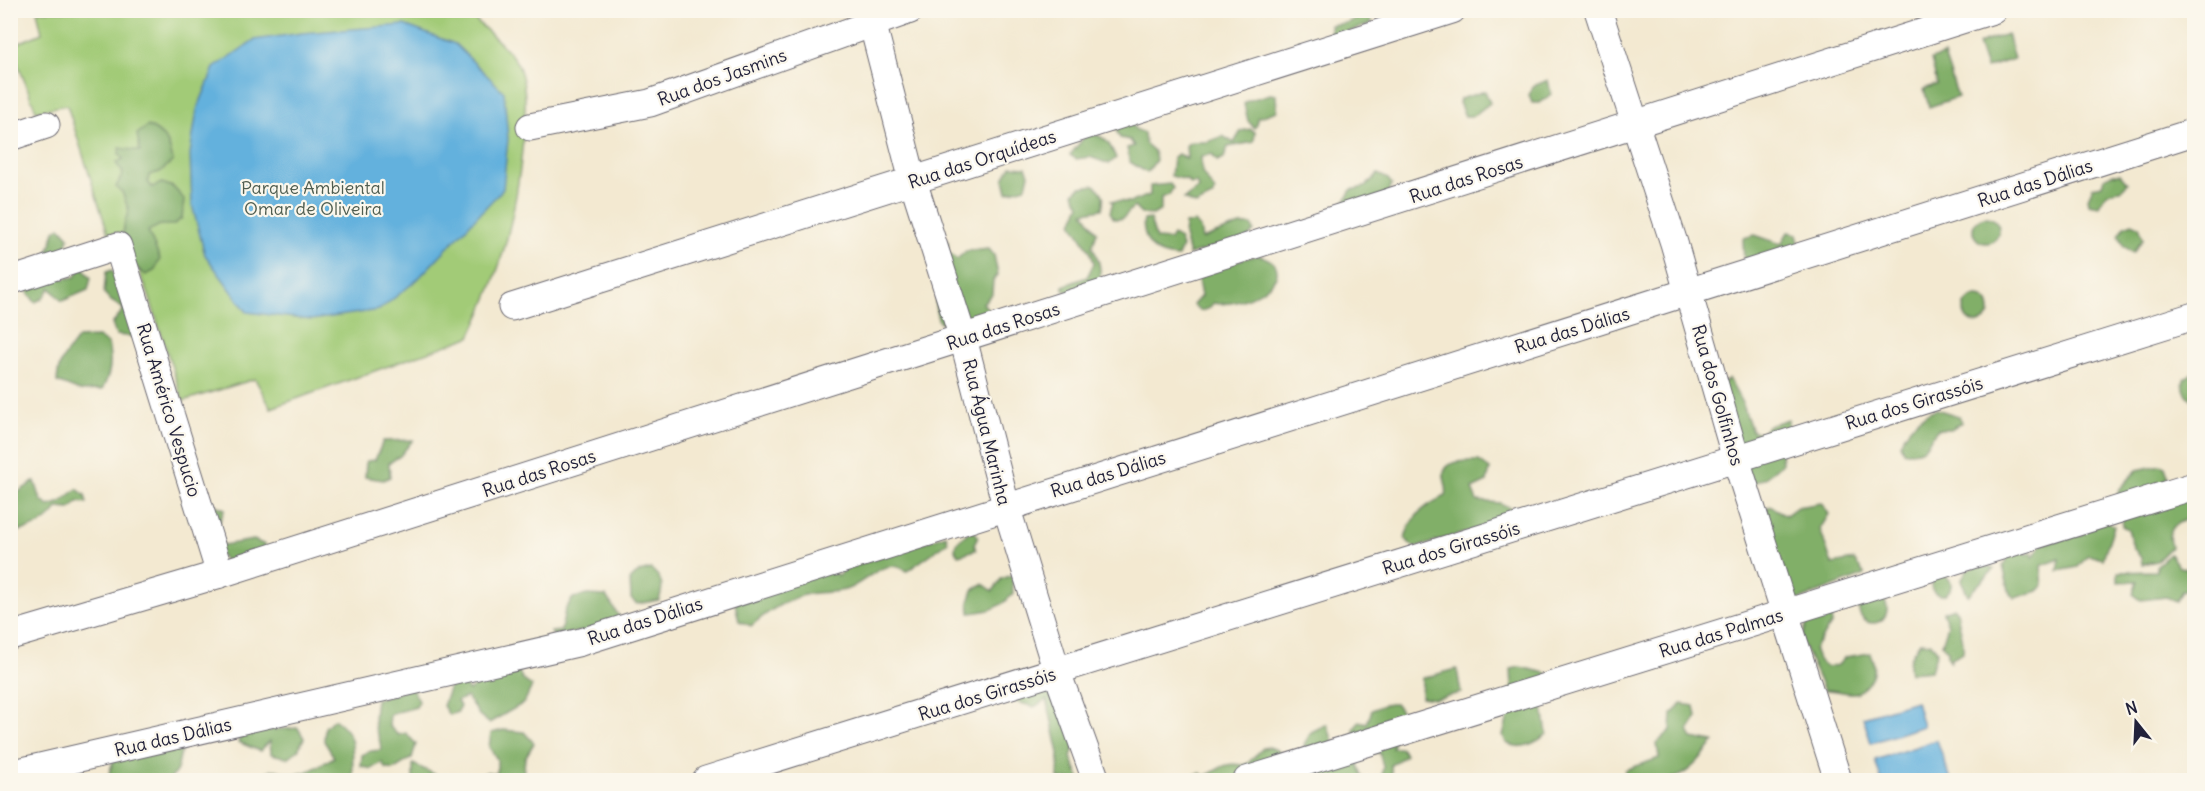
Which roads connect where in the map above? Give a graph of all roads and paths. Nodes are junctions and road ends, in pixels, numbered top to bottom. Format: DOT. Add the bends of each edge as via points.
graph roads {
  1 [pos="910,10"];
  2 [pos="1452,10"];
  3 [pos="1598,10"];
  4 [pos="1993,10"];
  5 [pos="870,16"];
  6 [pos="46,125"];
  7 [pos="1634,125"];
  8 [pos="530,127"];
  9 [pos="2194,132"];
  10 [pos="10,137"];
  11 [pos="912,181"];
  12 [pos="10,281"];
  13 [pos="1688,293"];
  14 [pos="512,307"];
  15 [pos="2194,316"];
  16 [pos="963,338"];
  17 [pos="1737,459"];
  18 [pos="2194,486"];
  19 [pos="1006,506"];
  20 [pos="220,574"];
  21 [pos="1785,613"];
  22 [pos="10,636"];
  23 [pos="1057,672"];
  24 [pos="10,774"];
  25 [pos="1832,779"];
  26 [pos="706,780"];
  27 [pos="1096,780"];
  28 [pos="1247,780"];
  1 -- 5 [label="street, Rua dos Jasmins"];
  2 -- 11 [label="street, Rua das Orquídeas"];
  3 -- 7 [label="street, Rua dos Golfinhos"];
  4 -- 7 [label="street, Rua das Rosas"];
  5 -- 8 [label="street, Rua dos Jasmins" via="650,103"];
  5 -- 11 [label="street, Rua Água Marinha"];
  6 -- 10 [label="street"];
  7 -- 13 [label="street, Rua dos Golfinhos"];
  7 -- 16 [label="street, Rua das Rosas"];
  9 -- 13 [label="street, Rua das Dálias"];
  11 -- 14 [label="street, Rua das Orquídeas"];
  11 -- 16 [label="street, Rua Água Marinha"];
  12 -- 20 [label="street, Rua Américo Vespucio" via="118,246"];
  13 -- 17 [label="street, Rua dos Golfinhos"];
  13 -- 19 [label="street, Rua das Dálias"];
  15 -- 17 [label="street, Rua dos Girassóis"];
  16 -- 19 [label="street, Rua Água Marinha"];
  16 -- 20 [label="street, Rua das Rosas"];
  17 -- 21 [label="street, Rua dos Golfinhos"];
  17 -- 23 [label="street, Rua dos Girassóis"];
  18 -- 21 [label="street, Rua das Palmas"];
  19 -- 23 [label="street, Rua Água Marinha"];
  19 -- 24 [label="street, Rua das Dálias" via="581,642"];
  20 -- 22 [label="street, Rua das Rosas"];
  21 -- 25 [label="street, Rua dos Golfinhos"];
  21 -- 28 [label="street, Rua das Palmas"];
  23 -- 26 [label="street, Rua dos Girassóis"];
  23 -- 27 [label="street, Rua Água Marinha"];
}
